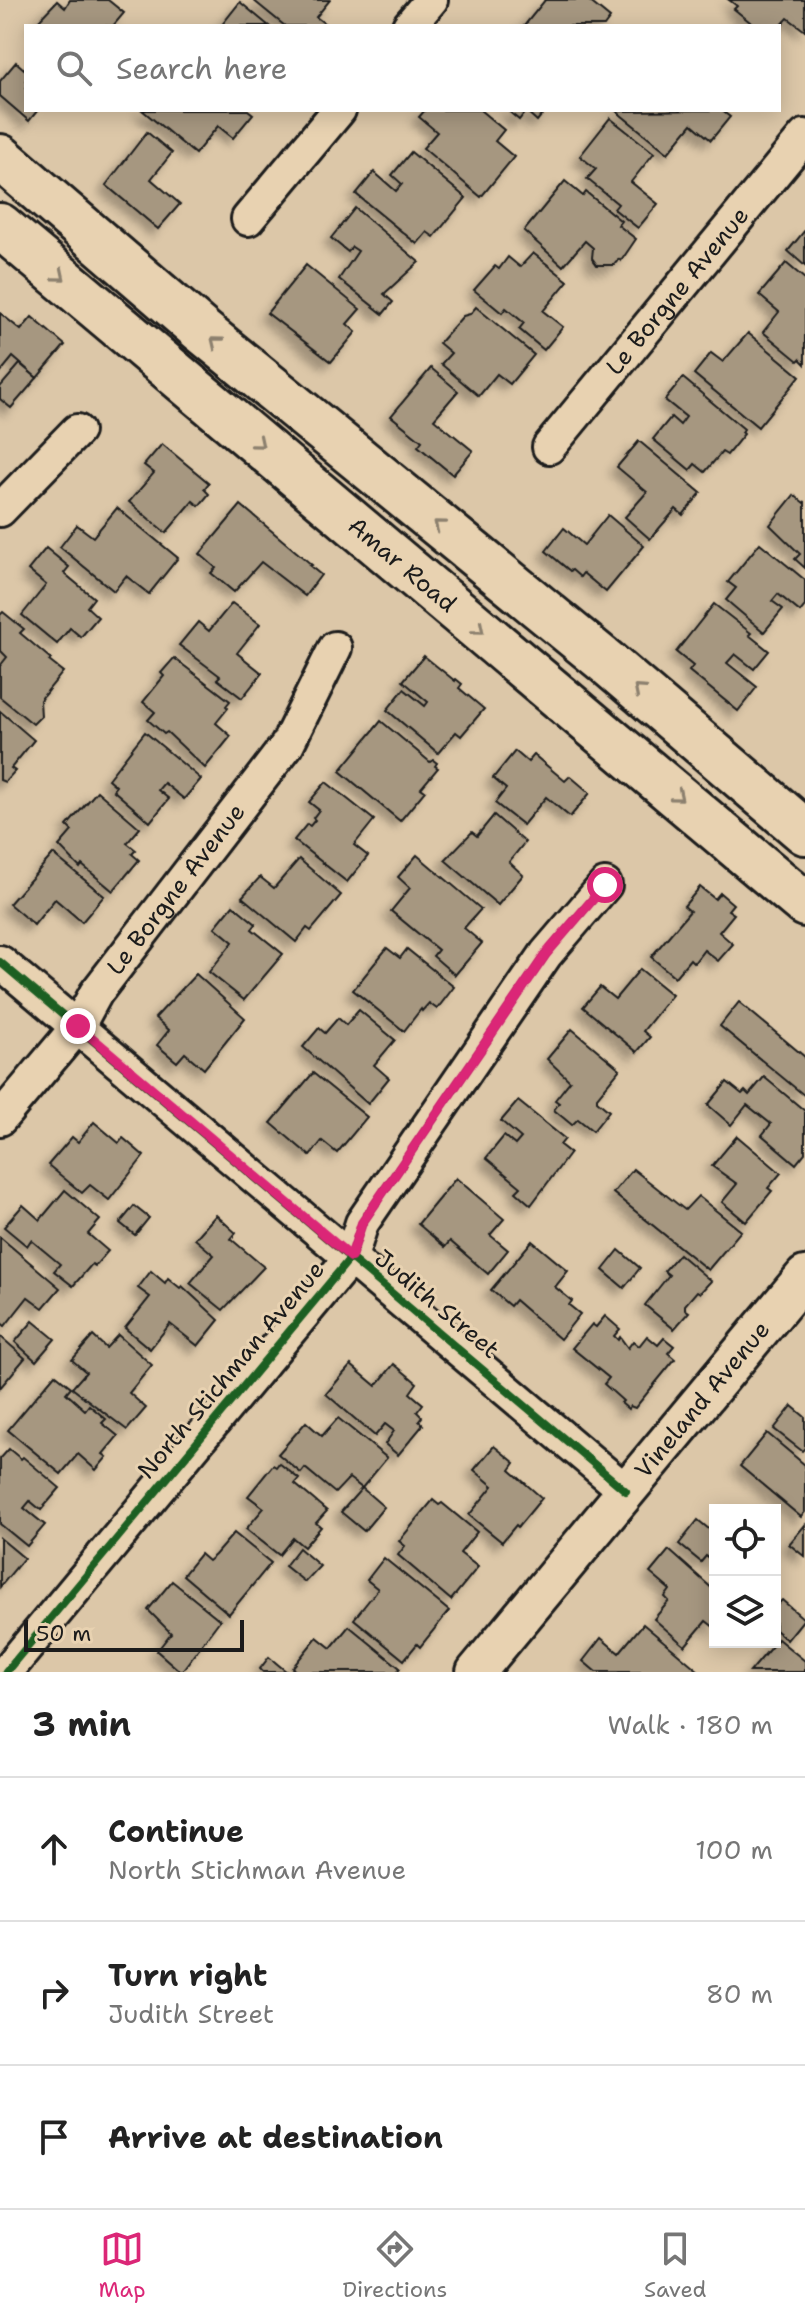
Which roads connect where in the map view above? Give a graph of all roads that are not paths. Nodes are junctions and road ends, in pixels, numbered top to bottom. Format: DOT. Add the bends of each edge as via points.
graph roads {
  1 [pos="431,0"];
  2 [pos="411,24"];
  3 [pos="337,112"];
  4 [pos="805,136"];
  5 [pos="0,157"];
  6 [pos="248,219"];
  7 [pos="0,226"];
  8 [pos="77,431"];
  9 [pos="549,447"];
  10 [pos="0,510"];
  11 [pos="335,648"];
  12 [pos="805,832"];
  13 [pos="605,885"];
  14 [pos="805,904"];
  15 [pos="0,962"];
  16 [pos="78,1026"];
  17 [pos="0,1119"];
  18 [pos="351,1257"];
  19 [pos="805,1276"];
  20 [pos="626,1491"];
  21 [pos="6,1672"];
  22 [pos="476,1672"];
  1 -- 2 [label="street"];
  3 -- 6 [label="street"];
  4 -- 9 [label="street, Le Borgne Avenue"];
  12 -- 5 [label="main road, one-way"];
  7 -- 14 [label="main road, Amar Road, one-way"];
  8 -- 10 [label="street"];
  11 -- 16 [label="street, Le Borgne Avenue" via="287,745 96,993"];
  13 -- 18 [label="street, North Stichman Avenue" via="537,966 362,1223"];
  15 -- 16 [label="street, Judith Street"];
  16 -- 17 [label="street, Le Borgne Avenue"];
  16 -- 18 [label="street, Judith Street"];
  18 -- 20 [label="street, Judith Street"];
  18 -- 21 [label="street, North Stichman Avenue"];
  19 -- 20 [label="street, Vineland Avenue"];
  20 -- 22 [label="street, Vineland Avenue"];
}
